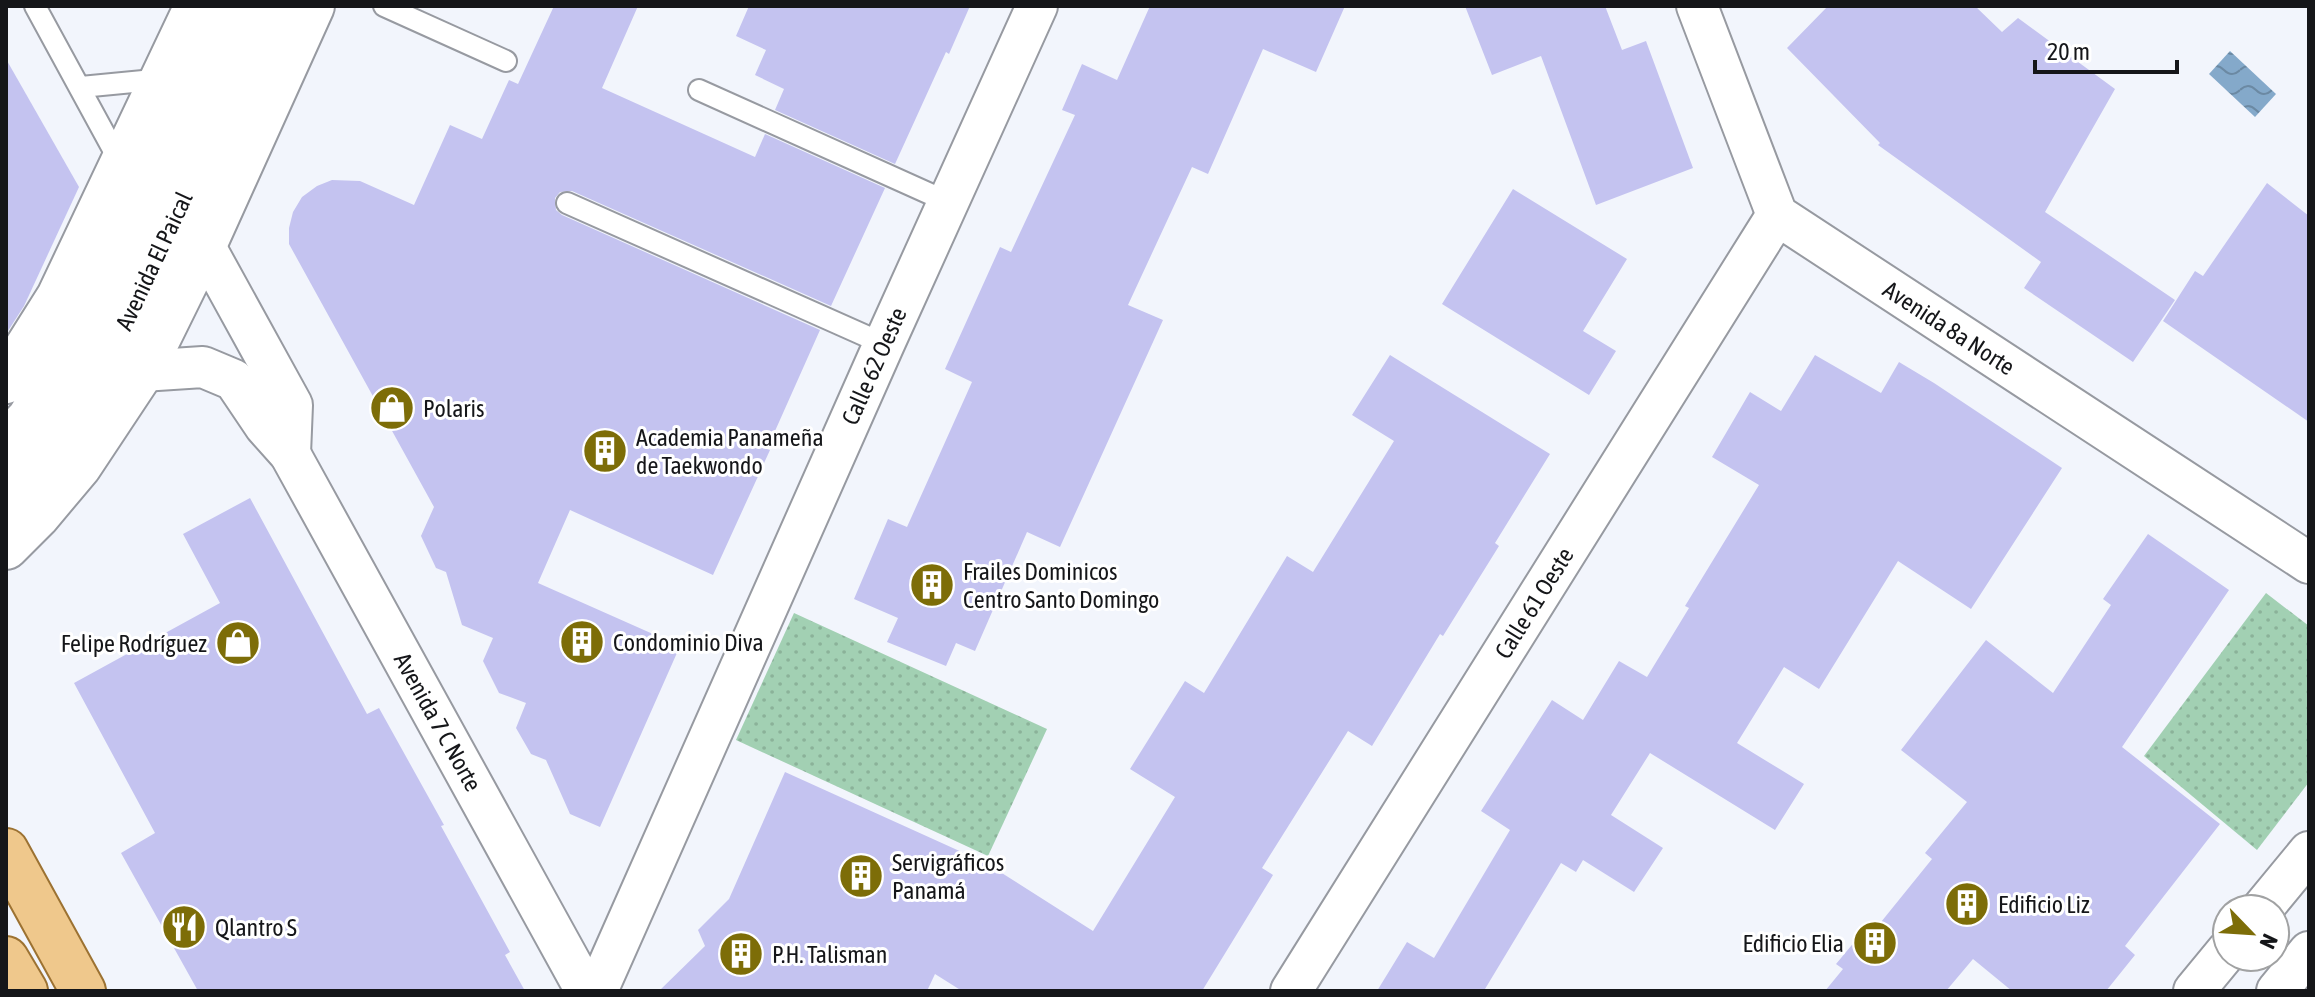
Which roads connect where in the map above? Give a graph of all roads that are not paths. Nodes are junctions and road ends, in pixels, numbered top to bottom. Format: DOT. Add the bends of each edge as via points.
graph roads {
  1 [pos="35,6"];
  2 [pos="197,6"];
  3 [pos="232,6"];
  4 [pos="274,6"];
  5 [pos="312,6"];
  6 [pos="384,6"];
  7 [pos="1037,6"];
  8 [pos="1697,6"];
  9 [pos="506,61"];
  10 [pos="164,79"];
  11 [pos="81,87"];
  12 [pos="699,90"];
  13 [pos="121,165"];
  14 [pos="948,202"];
  15 [pos="567,203"];
  16 [pos="1777,215"];
  17 [pos="204,245"];
  18 [pos="884,344"];
  19 [pos="142,371"];
  20 [pos="6,381"];
  21 [pos="6,443"];
  22 [pos="290,454"];
  23 [pos="6,498"];
  24 [pos="6,547"];
  25 [pos="2309,563"];
  26 [pos="6,851"];
  27 [pos="2309,852"];
  28 [pos="2275,893"];
  29 [pos="23,909"];
  30 [pos="2309,952"];
  31 [pos="6,959"];
  32 [pos="2211,970"];
  33 [pos="25,991"];
  34 [pos="83,991"];
  35 [pos="586,991"];
  36 [pos="597,991"];
  37 [pos="1291,991"];
  38 [pos="2194,991"];
  39 [pos="2277,991"];
  1 -- 11 [label="lane"];
  2 -- 10 [label="main road"];
  3 -- 21 [label="main road, Avenida El Paical" via="76,343 29,419"];
  4 -- 23 [label="main road, Avenida El Paical" via="109,357"];
  5 -- 17 [label="main road"];
  6 -- 9 [label="lane"];
  7 -- 14 [label="street, Calle 62 Oeste"];
  8 -- 16 [label="street"];
  10 -- 11 [label="lane"];
  10 -- 13 [label="main road"];
  11 -- 13 [label="lane"];
  12 -- 14 [label="lane"];
  13 -- 20 [label="main road" via="59,297"];
  14 -- 18 [label="street, Calle 62 Oeste"];
  15 -- 18 [label="lane"];
  16 -- 25 [label="street, Avenida 8a Norte"];
  16 -- 37 [label="street, Calle 61 Oeste"];
  17 -- 19 [label="main road"];
  17 -- 22 [label="street" via="292,405"];
  18 -- 36 [label="street, Calle 62 Oeste"];
  19 -- 22 [label="street, Avenida 7 C Norte" via="203,367 234,380"];
  19 -- 24 [label="main road" via="79,466"];
  22 -- 35 [label="street, Avenida 7 C Norte"];
  26 -- 29 [label="main road"];
  27 -- 28 [label="street"];
  29 -- 34 [label="main road"];
  30 -- 39 [label="street"];
  31 -- 33 [label="main road"];
  32 -- 38 [label="street"];
}
